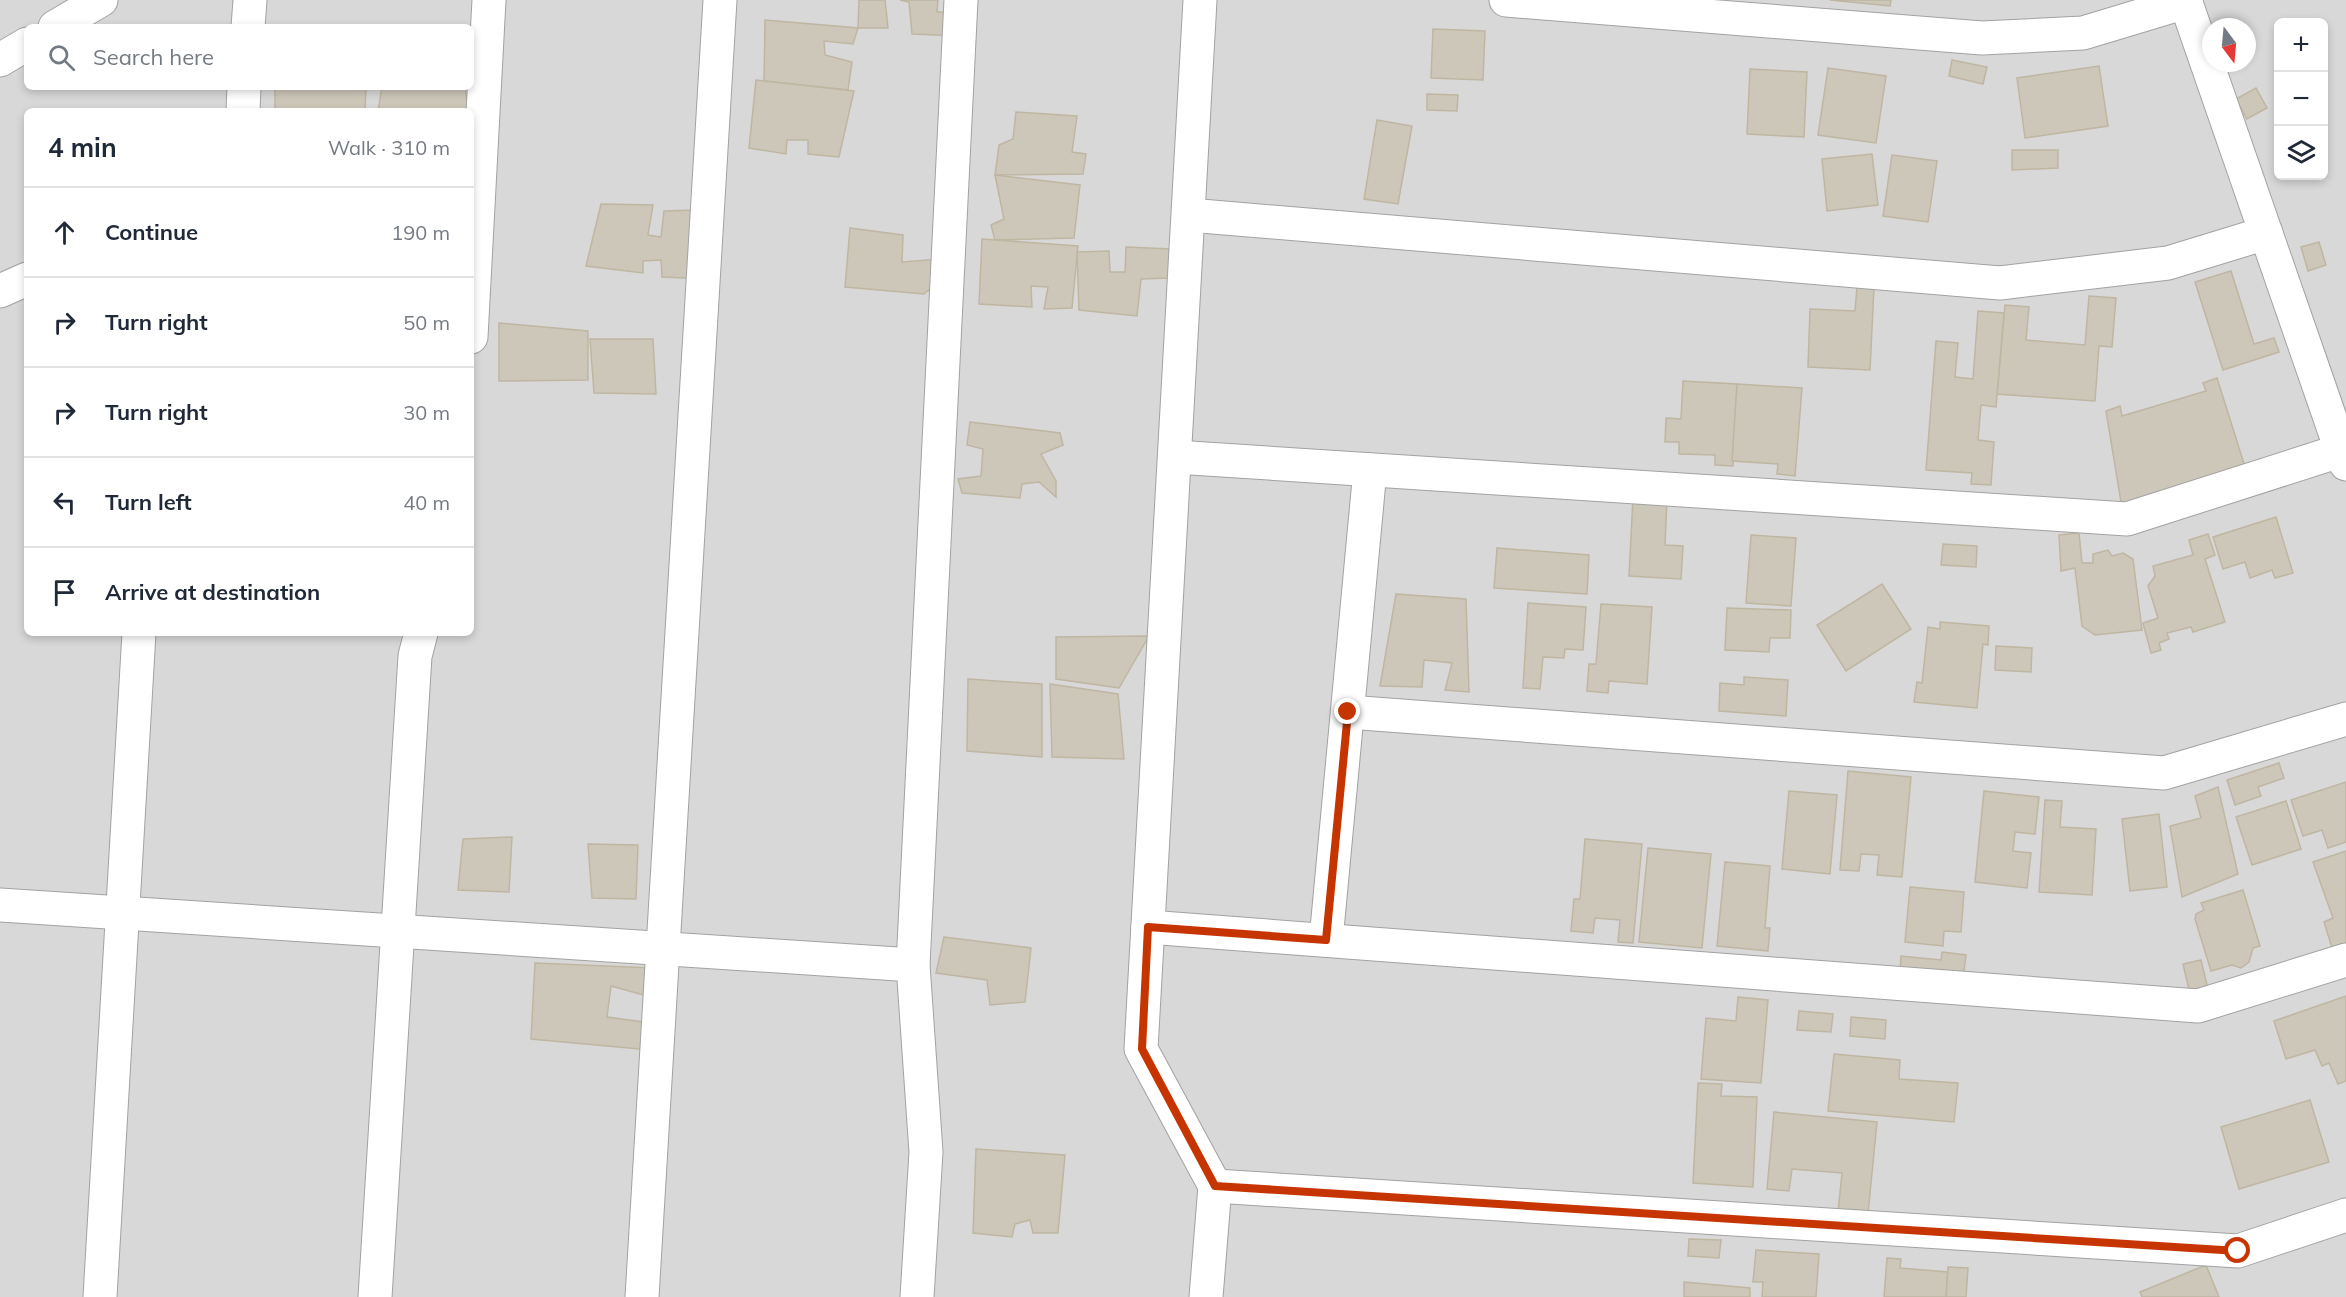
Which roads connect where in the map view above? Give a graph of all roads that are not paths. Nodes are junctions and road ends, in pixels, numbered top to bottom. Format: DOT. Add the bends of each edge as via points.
graph roads {
  1 [pos="101,0"];
  2 [pos="250,0"];
  3 [pos="489,0"];
  4 [pos="720,0"];
  5 [pos="961,0"];
  6 [pos="1200,0"];
  7 [pos="1506,0"];
  8 [pos="2185,1"];
  9 [pos="60,24"];
  10 [pos="248,24"];
  11 [pos="24,46"];
  12 [pos="0,60"];
  13 [pos="244,90"];
  14 [pos="243,108"];
  15 [pos="1189,215"];
  16 [pos="2266,233"];
  17 [pos="24,280"];
  18 [pos="474,281"];
  19 [pos="0,291"];
  20 [pos="2345,454"];
  21 [pos="1175,457"];
  22 [pos="1370,470"];
  23 [pos="139,636"];
  24 [pos="420,636"];
  25 [pos="1348,712"];
  26 [pos="2346,719"];
  27 [pos="0,906"];
  28 [pos="123,914"];
  29 [pos="1148,927"];
  30 [pos="398,932"];
  31 [pos="1326,940"];
  32 [pos="663,949"];
  33 [pos="2346,960"];
  34 [pos="913,965"];
  35 [pos="1215,1186"];
  36 [pos="2346,1215"];
  37 [pos="100,1297"];
  38 [pos="375,1297"];
  39 [pos="642,1297"];
  40 [pos="917,1297"];
  41 [pos="1206,1297"];
  1 -- 9 [label="street"];
  2 -- 10 [label="street"];
  3 -- 18 [label="street"];
  4 -- 32 [label="street"];
  5 -- 34 [label="street"];
  6 -- 15 [label="street"];
  7 -- 8 [label="street" via="1982,38 2083,33"];
  8 -- 16 [label="street"];
  11 -- 12 [label="street"];
  13 -- 14 [label="street"];
  15 -- 16 [label="street" via="2000,284 2168,263"];
  15 -- 21 [label="street"];
  16 -- 20 [label="street"];
  17 -- 19 [label="street"];
  20 -- 22 [label="street" via="2127,519"];
  21 -- 22 [label="street"];
  21 -- 29 [label="street"];
  22 -- 25 [label="street"];
  23 -- 28 [label="street"];
  24 -- 30 [label="street" via="415,656"];
  25 -- 26 [label="street" via="2164,773"];
  25 -- 31 [label="street"];
  27 -- 28 [label="street"];
  28 -- 30 [label="street"];
  28 -- 37 [label="street"];
  29 -- 31 [label="street"];
  29 -- 35 [label="street" via="1142,1049"];
  30 -- 32 [label="street"];
  30 -- 38 [label="street"];
  31 -- 33 [label="street" via="2198,1006"];
  32 -- 34 [label="street"];
  32 -- 39 [label="street"];
  34 -- 40 [label="street" via="926,1152"];
  35 -- 36 [label="street" via="2238,1251"];
  35 -- 41 [label="street"];
}
